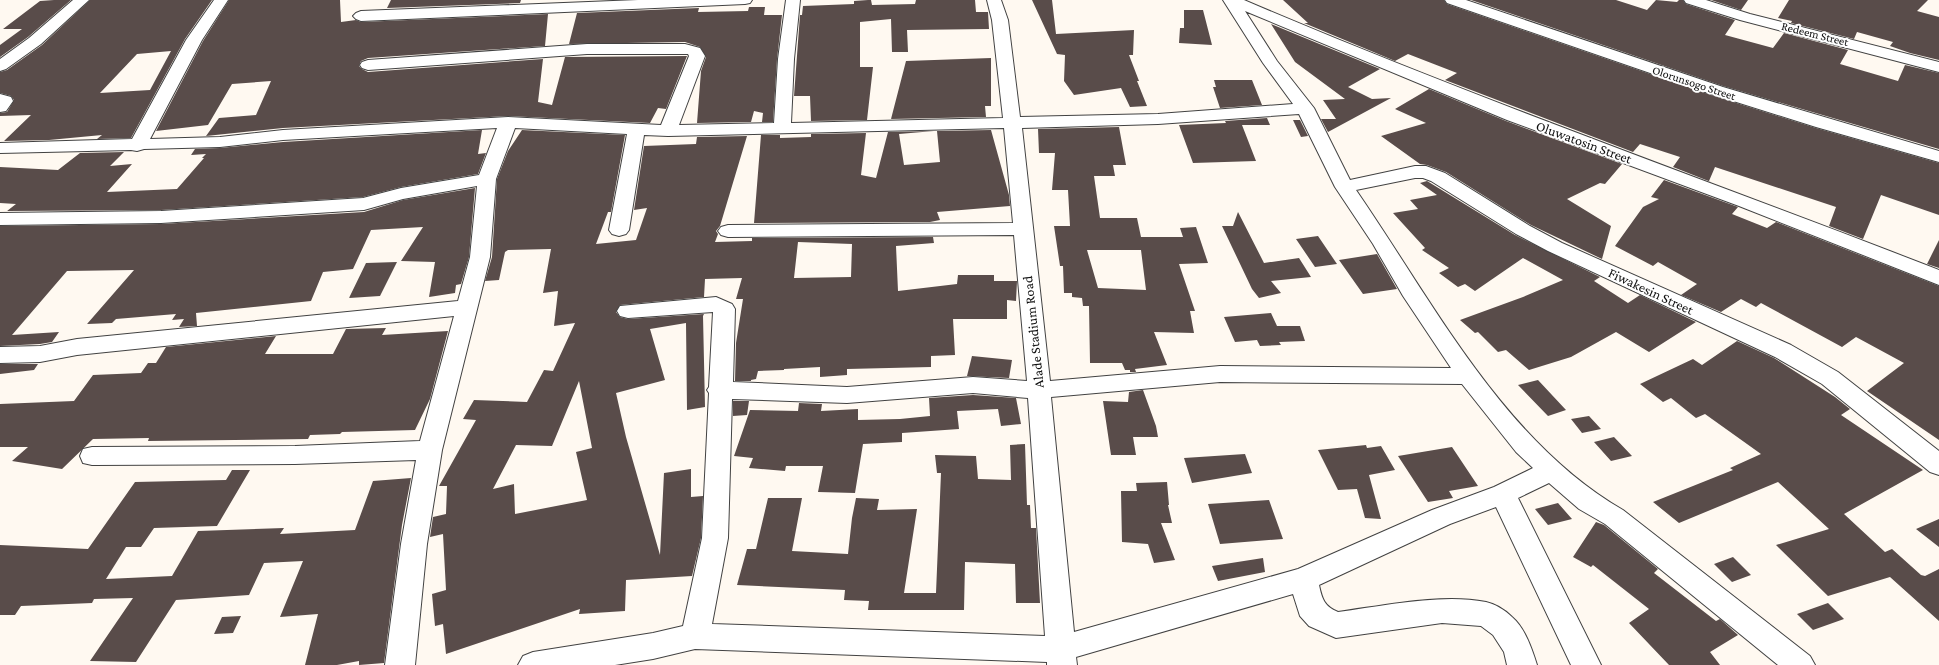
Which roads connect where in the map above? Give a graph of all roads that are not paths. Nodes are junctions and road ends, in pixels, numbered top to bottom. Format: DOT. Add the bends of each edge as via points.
graph roads {
  1 [pos="82,0"];
  2 [pos="221,0"];
  3 [pos="729,0"];
  4 [pos="744,0"];
  5 [pos="792,0"];
  6 [pos="994,0"];
  7 [pos="1231,0"];
  8 [pos="1452,0"];
  9 [pos="1691,0"];
  10 [pos="551,4"];
  11 [pos="361,16"];
  12 [pos="0,55"];
  13 [pos="16,55"];
  14 [pos="368,65"];
  15 [pos="0,66"];
  16 [pos="1939,67"];
  17 [pos="0,99"];
  18 [pos="0,107"];
  19 [pos="1305,108"];
  20 [pos="508,122"];
  21 [pos="1012,123"];
  22 [pos="782,127"];
  23 [pos="636,130"];
  24 [pos="668,131"];
  25 [pos="137,146"];
  26 [pos="0,148"];
  27 [pos="1939,156"];
  28 [pos="487,179"];
  29 [pos="1344,187"];
  30 [pos="0,219"];
  31 [pos="1023,229"];
  32 [pos="619,230"];
  33 [pos="728,231"];
  34 [pos="1939,278"];
  35 [pos="468,307"];
  36 [pos="628,311"];
  37 [pos="0,354"];
  38 [pos="1468,376"];
  39 [pos="719,390"];
  40 [pos="1039,390"];
  41 [pos="430,450"];
  42 [pos="92,456"];
  43 [pos="1939,465"];
  44 [pos="1551,471"];
  45 [pos="1503,494"];
  46 [pos="1304,579"];
  47 [pos="695,636"];
  48 [pos="652,655"];
  49 [pos="1061,657"];
  50 [pos="400,665"];
  51 [pos="533,665"];
  52 [pos="1522,665"];
  53 [pos="1586,665"];
  54 [pos="1800,665"];
  1 -- 13 [label="street"];
  2 -- 25 [label="street" via="194,40"];
  3 -- 4 [label="street"];
  3 -- 10 [label="street"];
  5 -- 22 [label="street"];
  6 -- 21 [label="street, Alade Stadium Road" via="1000,20"];
  7 -- 19 [label="street" via="1271,63"];
  7 -- 34 [label="street, Oluwatosin Street" via="1512,116 1746,202"];
  8 -- 27 [label="street, Olorunsogo Street" via="1807,119"];
  9 -- 16 [label="street, Redeem Street" via="1745,17"];
  10 -- 11 [label="street"];
  12 -- 13 [label="street"];
  13 -- 15 [label="street"];
  14 -- 24 [label="street" via="587,49 694,51 697,56"];
  17 -- 18 [label="street" via="6,101"];
  19 -- 21 [label="street" via="1158,119"];
  19 -- 29 [label="street"];
  20 -- 23 [label="street"];
  20 -- 25 [label="street"];
  20 -- 28 [label="street"];
  21 -- 22 [label="street"];
  21 -- 31 [label="street, Alade Stadium Road"];
  22 -- 24 [label="street"];
  23 -- 24 [label="street"];
  23 -- 32 [label="street"];
  25 -- 26 [label="street"];
  28 -- 30 [label="street" via="401,194 364,204 161,217"];
  28 -- 35 [label="street" via="480,256"];
  29 -- 38 [label="street"];
  29 -- 43 [label="street, Fiwakesin Street" via="1426,172 1555,247 1806,364 1830,378"];
  31 -- 33 [label="street"];
  31 -- 40 [label="street, Alade Stadium Road"];
  35 -- 37 [label="street" via="78,347 40,354"];
  35 -- 41 [label="street"];
  36 -- 39 [label="street" via="716,304 721,306 724,309"];
  38 -- 40 [label="street" via="1220,374"];
  38 -- 44 [label="street"];
  39 -- 40 [label="street" via="847,395 973,385"];
  39 -- 47 [label="street" via="715,538"];
  40 -- 49 [label="street, Alade Stadium Road"];
  41 -- 42 [label="street" via="295,455"];
  41 -- 50 [label="street" via="414,544"];
  44 -- 45 [label="street"];
  44 -- 54 [label="street" via="1588,502 1614,517"];
  45 -- 46 [label="street" via="1441,517"];
  45 -- 53 [label="street"];
  46 -- 49 [label="street"];
  46 -- 52 [label="street" via="1310,607 1319,617 1336,625 1442,611 1486,614 1503,626 1517,648"];
  47 -- 48 [label="street"];
  47 -- 49 [label="street"];
  48 -- 51 [label="street"];
}
